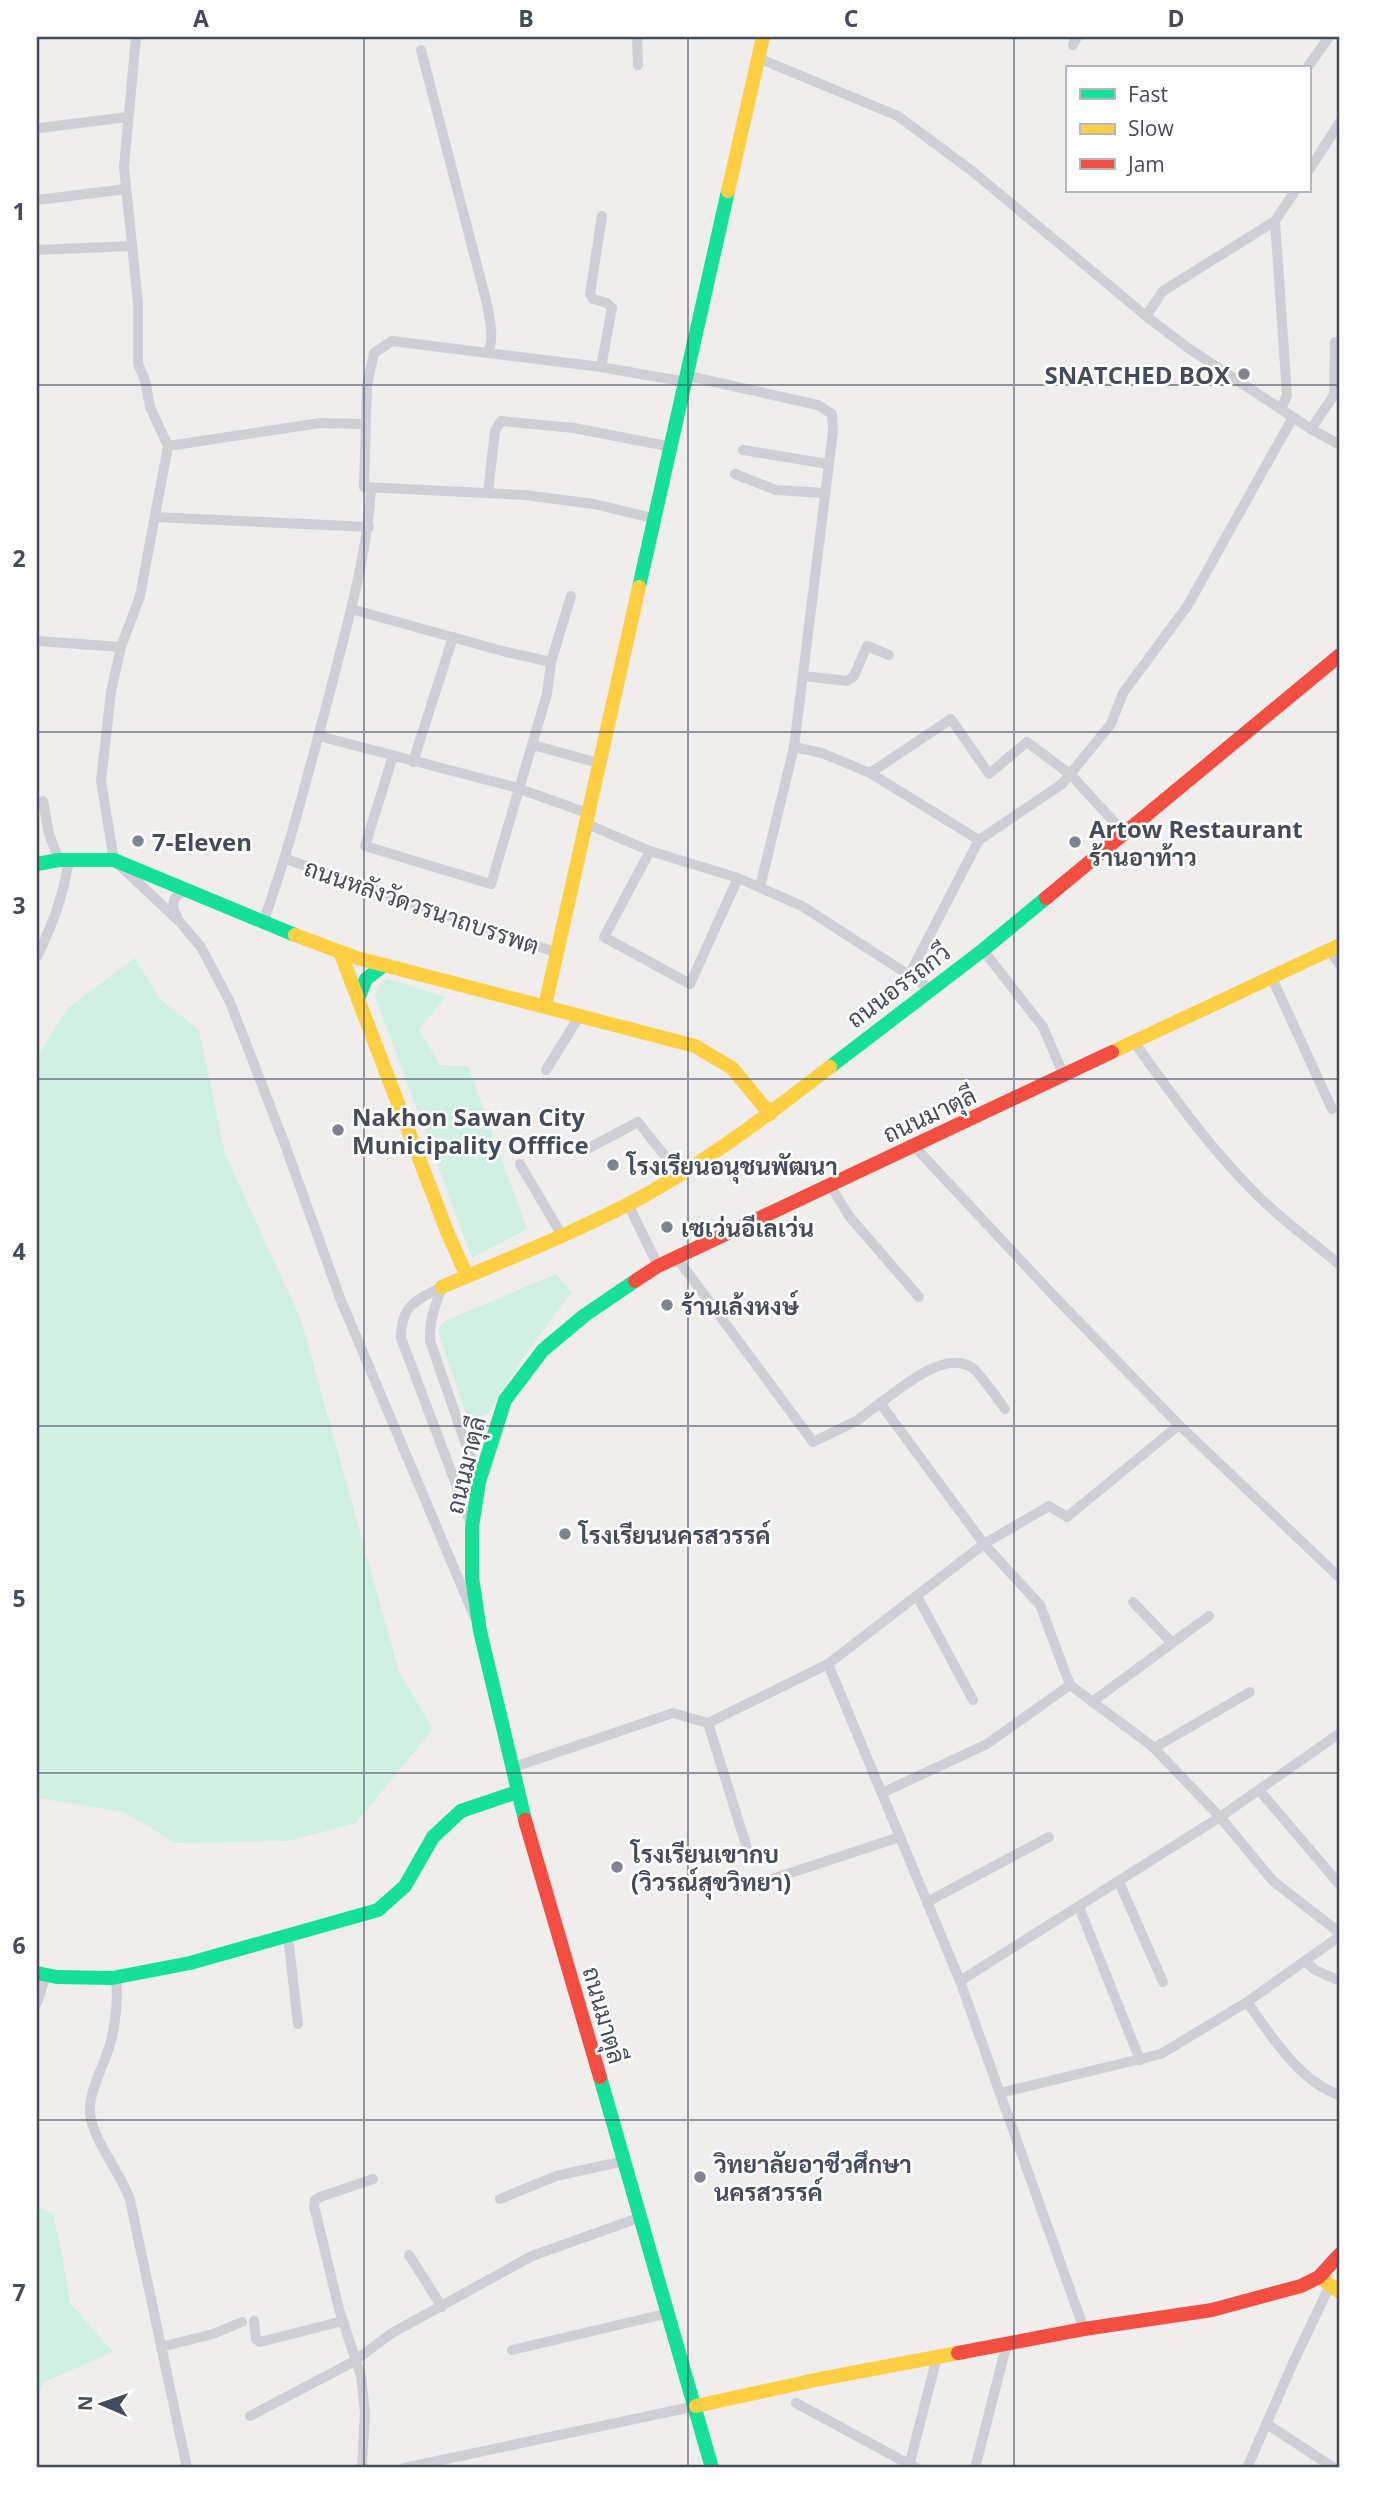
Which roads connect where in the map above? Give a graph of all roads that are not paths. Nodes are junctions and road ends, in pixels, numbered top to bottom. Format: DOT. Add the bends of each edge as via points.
graph roads {
  1 [pos="136,37"];
  2 [pos="637,37"];
  3 [pos="763,37"];
  4 [pos="1329,37"];
  5 [pos="421,50"];
  6 [pos="758,58"];
  7 [pos="638,65"];
  8 [pos="1308,66"];
  9 [pos="127,117"];
  10 [pos="1340,122"];
  11 [pos="40,128"];
  12 [pos="1310,168"];
  13 [pos="126,189"];
  14 [pos="1294,192"];
  15 [pos="37,200"];
  16 [pos="601,216"];
  17 [pos="1275,221"];
  18 [pos="132,246"];
  19 [pos="38,250"];
  20 [pos="1146,316"];
  21 [pos="1335,342"];
  22 [pos="488,352"];
  23 [pos="601,367"];
  24 [pos="687,379"];
  25 [pos="1337,395"];
  26 [pos="1281,409"];
  27 [pos="1293,417"];
  28 [pos="364,424"];
  29 [pos="1311,429"];
  30 [pos="1340,445"];
  31 [pos="168,446"];
  32 [pos="672,447"];
  33 [pos="743,450"];
  34 [pos="828,464"];
  35 [pos="735,474"];
  36 [pos="372,488"];
  37 [pos="488,492"];
  38 [pos="824,493"];
  39 [pos="155,517"];
  40 [pos="656,519"];
  41 [pos="369,527"];
  42 [pos="571,596"];
  43 [pos="351,609"];
  44 [pos="453,636"];
  45 [pos="37,641"];
  46 [pos="121,647"];
  47 [pos="1340,655"];
  48 [pos="888,656"];
  49 [pos="551,662"];
  50 [pos="803,676"];
  51 [pos="319,736"];
  52 [pos="533,745"];
  53 [pos="794,747"];
  54 [pos="393,756"];
  55 [pos="591,761"];
  56 [pos="414,762"];
  57 [pos="870,773"];
  58 [pos="1071,775"];
  59 [pos="519,789"];
  60 [pos="43,801"];
  61 [pos="589,819"];
  62 [pos="1125,834"];
  63 [pos="979,840"];
  64 [pos="650,851"];
  65 [pos="286,859"];
  66 [pos="64,860"];
  67 [pos="114,860"];
  68 [pos="37,864"];
  69 [pos="738,878"];
  70 [pos="760,887"];
  71 [pos="188,892"];
  72 [pos="180,922"];
  73 [pos="264,923"];
  74 [pos="1335,948"];
  75 [pos="983,950"];
  76 [pos="340,952"];
  77 [pos="558,953"];
  78 [pos="37,957"];
  79 [pos="1340,965"];
  80 [pos="383,966"];
  81 [pos="909,975"];
  82 [pos="1272,978"];
  83 [pos="929,988"];
  84 [pos="358,999"];
  85 [pos="545,1006"];
  86 [pos="580,1015"];
  87 [pos="1134,1042"];
  88 [pos="546,1070"];
  89 [pos="1065,1076"];
  90 [pos="1332,1110"];
  91 [pos="770,1114"];
  92 [pos="914,1146"];
  93 [pos="587,1149"];
  94 [pos="520,1164"];
  95 [pos="680,1175"];
  96 [pos="830,1185"];
  97 [pos="628,1204"];
  98 [pos="563,1237"];
  99 [pos="677,1258"];
  100 [pos="1340,1265"];
  101 [pos="658,1266"];
  102 [pos="467,1276"];
  103 [pos="442,1287"];
  104 [pos="919,1297"];
  105 [pos="880,1403"];
  106 [pos="1005,1409"];
  107 [pos="1179,1425"];
  108 [pos="479,1482"];
  109 [pos="471,1527"];
  110 [pos="984,1544"];
  111 [pos="1340,1578"];
  112 [pos="917,1596"];
  113 [pos="1133,1602"];
  114 [pos="1209,1616"];
  115 [pos="480,1631"];
  116 [pos="1172,1643"];
  117 [pos="828,1664"];
  118 [pos="1070,1685"];
  119 [pos="1250,1692"];
  120 [pos="973,1700"];
  121 [pos="1092,1702"];
  122 [pos="708,1723"];
  123 [pos="1340,1733"];
  124 [pos="1154,1748"];
  125 [pos="511,1768"];
  126 [pos="1259,1790"];
  127 [pos="517,1792"];
  128 [pos="882,1793"];
  129 [pos="1220,1817"];
  130 [pos="900,1837"];
  131 [pos="1049,1837"];
  132 [pos="747,1848"];
  133 [pos="772,1879"];
  134 [pos="1119,1882"];
  135 [pos="1340,1885"];
  136 [pos="927,1902"];
  137 [pos="1079,1908"];
  138 [pos="1340,1935"];
  139 [pos="288,1936"];
  140 [pos="1305,1961"];
  141 [pos="41,1974"];
  142 [pos="116,1977"];
  143 [pos="960,1981"];
  144 [pos="1340,1981"];
  145 [pos="1163,1982"];
  146 [pos="1247,2002"];
  147 [pos="37,2003"];
  148 [pos="298,2024"];
  149 [pos="1140,2060"];
  150 [pos="1000,2092"];
  151 [pos="1340,2095"];
  152 [pos="624,2161"];
  153 [pos="373,2179"];
  154 [pos="500,2199"];
  155 [pos="641,2217"];
  156 [pos="1340,2254"];
  157 [pos="409,2255"];
  158 [pos="1330,2285"];
  159 [pos="442,2306"];
  160 [pos="669,2313"];
  161 [pos="254,2321"];
  162 [pos="343,2321"];
  163 [pos="242,2322"];
  164 [pos="1084,2329"];
  165 [pos="1007,2343"];
  166 [pos="161,2347"];
  167 [pos="512,2350"];
  168 [pos="937,2357"];
  169 [pos="356,2360"];
  170 [pos="796,2403"];
  171 [pos="696,2406"];
  172 [pos="250,2416"];
  173 [pos="1267,2424"];
  174 [pos="912,2467"];
  175 [pos="187,2468"];
  176 [pos="362,2468"];
  177 [pos="404,2468"];
  178 [pos="712,2468"];
  179 [pos="975,2468"];
  180 [pos="1248,2468"];
  181 [pos="1334,2468"];
  1 -- 9 [label="street"];
  2 -- 7 [label="street"];
  3 -- 6 [label="street"];
  4 -- 8 [label="street"];
  5 -- 22 [label="street" via="486,300"];
  6 -- 20 [label="street" via="898,117 972,171"];
  6 -- 24 [label="street"];
  9 -- 11 [label="street"];
  9 -- 13 [label="street"];
  10 -- 12 [label="street"];
  13 -- 15 [label="street"];
  13 -- 18 [label="street"];
  14 -- 17 [label="street"];
  16 -- 23 [label="street" via="590,294 612,308"];
  17 -- 20 [label="street" via="1163,291"];
  17 -- 26 [label="street" via="1287,395"];
  18 -- 19 [label="street"];
  18 -- 31 [label="street" via="138,364 150,407"];
  20 -- 26 [label="street"];
  21 -- 25 [label="street"];
  22 -- 23 [label="street"];
  22 -- 28 [label="street" via="392,341 374,353"];
  23 -- 24 [label="street"];
  24 -- 32 [label="street"];
  24 -- 34 [label="street" via="818,405 832,414"];
  25 -- 29 [label="street"];
  26 -- 27 [label="street"];
  27 -- 29 [label="street"];
  27 -- 58 [label="street" via="1188,605 1123,693 1111,724"];
  28 -- 31 [label="street" via="320,423"];
  28 -- 36 [label="street" via="364,487"];
  29 -- 30 [label="street"];
  31 -- 39 [label="street"];
  32 -- 37 [label="street" via="574,428 501,421 495,432"];
  32 -- 40 [label="street"];
  33 -- 34 [label="street"];
  34 -- 38 [label="street"];
  35 -- 38 [label="street" via="776,490"];
  36 -- 37 [label="street"];
  36 -- 41 [label="street"];
  37 -- 40 [label="street" via="594,503"];
  38 -- 50 [label="street"];
  39 -- 41 [label="street"];
  39 -- 46 [label="street" via="140,596"];
  40 -- 61 [label="street"];
  41 -- 43 [label="street"];
  42 -- 49 [label="street"];
  43 -- 44 [label="street"];
  43 -- 51 [label="street"];
  44 -- 49 [label="street"];
  44 -- 56 [label="street"];
  45 -- 46 [label="street"];
  46 -- 67 [label="street" via="101,781"];
  47 -- 62 [label="street, ถนนอรรถกวี"];
  48 -- 50 [label="street" via="867,646 854,676 847,681"];
  49 -- 52 [label="street"];
  50 -- 53 [label="street"];
  51 -- 54 [label="street"];
  51 -- 65 [label="street"];
  52 -- 55 [label="street"];
  52 -- 59 [label="street"];
  53 -- 57 [label="street"];
  53 -- 70 [label="street"];
  54 -- 56 [label="street"];
  54 -- 59 [label="street" via="365,846 491,884"];
  56 -- 59 [label="street"];
  57 -- 58 [label="street" via="951,719 989,774 1027,742"];
  57 -- 63 [label="street"];
  58 -- 62 [label="street"];
  58 -- 63 [label="street"];
  59 -- 61 [label="street"];
  60 -- 66 [label="street" via="49,834"];
  61 -- 64 [label="street"];
  61 -- 77 [label="street"];
  62 -- 75 [label="street, ถนนอรรถกวี"];
  63 -- 81 [label="street"];
  64 -- 69 [label="street"];
  64 -- 69 [label="street" via="604,937 690,984"];
  65 -- 73 [label="street"];
  65 -- 77 [label="street, ถนนหลังวัดวรนาถบรรพต"];
  66 -- 67 [label="street"];
  66 -- 68 [label="street"];
  66 -- 78 [label="street" via="52,926"];
  67 -- 71 [label="street"];
  67 -- 72 [label="street"];
  69 -- 70 [label="street"];
  70 -- 81 [label="street" via="802,906"];
  71 -- 72 [label="street" via="178,894 173,904"];
  71 -- 73 [label="street"];
  72 -- 115 [label="street" via="201,947 230,1002 340,1298"];
  73 -- 76 [label="street"];
  74 -- 79 [label="street"];
  74 -- 82 [label="street, ถนนมาตุลี"];
  75 -- 83 [label="street, ถนนอรรถกวี"];
  75 -- 89 [label="street" via="1043,1027"];
  76 -- 80 [label="street"];
  76 -- 84 [label="street"];
  77 -- 85 [label="street"];
  80 -- 84 [label="street" via="370,972"];
  80 -- 85 [label="street"];
  81 -- 83 [label="street"];
  82 -- 87 [label="street, ถนนมาตุลี"];
  82 -- 90 [label="street"];
  83 -- 91 [label="street, ถนนอรรถกวี"];
  84 -- 102 [label="street"];
  85 -- 86 [label="street"];
  86 -- 88 [label="street"];
  86 -- 91 [label="street" via="695,1046 732,1068"];
  87 -- 89 [label="street, ถนนมาตุลี"];
  87 -- 100 [label="street" via="1232,1169"];
  89 -- 92 [label="street, ถนนมาตุลี"];
  91 -- 95 [label="street, ถนนอรรถกวี"];
  92 -- 96 [label="street, ถนนมาตุลี"];
  92 -- 107 [label="street"];
  93 -- 95 [label="street" via="638,1122"];
  94 -- 98 [label="street"];
  95 -- 97 [label="street, ถนนอรรถกวี"];
  96 -- 99 [label="street, ถนนมาตุลี"];
  96 -- 104 [label="street" via="849,1216"];
  97 -- 98 [label="street, ถนนอรรถกวี"];
  97 -- 101 [label="street"];
  98 -- 102 [label="street, ถนนอรรถกวี"];
  99 -- 101 [label="street, ถนนมาตุลี"];
  99 -- 105 [label="street" via="813,1442 858,1420"];
  101 -- 108 [label="street, ถนนมาตุลี" via="542,1350 506,1399"];
  102 -- 103 [label="street, ถนนอรรถกวี"];
  103 -- 108 [label="street" via="429,1327 430,1341"];
  103 -- 109 [label="street" via="407,1308 401,1338"];
  105 -- 106 [label="street" via="935,1366 956,1363 972,1367"];
  105 -- 110 [label="street"];
  107 -- 110 [label="street" via="1067,1517 1049,1506"];
  107 -- 111 [label="street"];
  108 -- 109 [label="street, ถนนมาตุลี"];
  109 -- 115 [label="street, ถนนมาตุลี" via="471,1577"];
  110 -- 112 [label="street"];
  110 -- 118 [label="street" via="1040,1605"];
  112 -- 117 [label="street"];
  112 -- 120 [label="street"];
  113 -- 116 [label="street"];
  114 -- 116 [label="street"];
  115 -- 125 [label="street, ถนนมาตุลี"];
  116 -- 121 [label="street"];
  117 -- 122 [label="street"];
  117 -- 128 [label="street"];
  118 -- 121 [label="street"];
  118 -- 128 [label="street" via="987,1744"];
  119 -- 124 [label="street"];
  121 -- 124 [label="street"];
  122 -- 125 [label="street" via="673,1713"];
  122 -- 132 [label="street"];
  123 -- 126 [label="street"];
  124 -- 129 [label="street"];
  125 -- 127 [label="street, ถนนมาตุลี"];
  126 -- 129 [label="street"];
  126 -- 135 [label="street"];
  127 -- 139 [label="street" via="461,1811 433,1838 405,1886 377,1910"];
  127 -- 152 [label="street, ถนนมาตุลี"];
  128 -- 130 [label="street"];
  129 -- 134 [label="street"];
  129 -- 138 [label="street" via="1273,1881"];
  130 -- 133 [label="street"];
  130 -- 136 [label="street"];
  131 -- 136 [label="street"];
  134 -- 137 [label="street"];
  134 -- 145 [label="street"];
  136 -- 143 [label="street"];
  137 -- 143 [label="street"];
  137 -- 149 [label="street"];
  138 -- 140 [label="street"];
  139 -- 142 [label="street" via="190,1963"];
  139 -- 148 [label="street"];
  140 -- 144 [label="street"];
  140 -- 146 [label="street"];
  141 -- 142 [label="street"];
  141 -- 147 [label="street"];
  142 -- 166 [label="street" via="111,2042 90,2113 130,2200"];
  143 -- 150 [label="street"];
  146 -- 149 [label="street" via="1161,2054"];
  146 -- 151 [label="street" via="1287,2058 1329,2092"];
  149 -- 150 [label="street"];
  150 -- 164 [label="street"];
  152 -- 154 [label="street" via="556,2176"];
  152 -- 155 [label="street, ถนนมาตุลี"];
  153 -- 162 [label="street" via="315,2200"];
  155 -- 159 [label="street" via="532,2256"];
  155 -- 160 [label="street, ถนนมาตุลี"];
  156 -- 158 [label="street"];
  157 -- 159 [label="street"];
  158 -- 164 [label="street" via="1301,2286 1212,2309"];
  158 -- 173 [label="street"];
  159 -- 169 [label="street" via="392,2333"];
  160 -- 167 [label="street"];
  160 -- 171 [label="street, ถนนมาตุลี"];
  161 -- 162 [label="street" via="260,2342"];
  162 -- 169 [label="street"];
  163 -- 166 [label="street"];
  164 -- 165 [label="street"];
  165 -- 168 [label="street"];
  165 -- 179 [label="street"];
  166 -- 175 [label="street"];
  168 -- 171 [label="street"];
  168 -- 174 [label="street"];
  169 -- 172 [label="street"];
  169 -- 176 [label="street" via="365,2400"];
  170 -- 174 [label="street"];
  171 -- 177 [label="street"];
  171 -- 178 [label="street, ถนนมาตุลี"];
  173 -- 180 [label="street"];
  173 -- 181 [label="street"];
}
